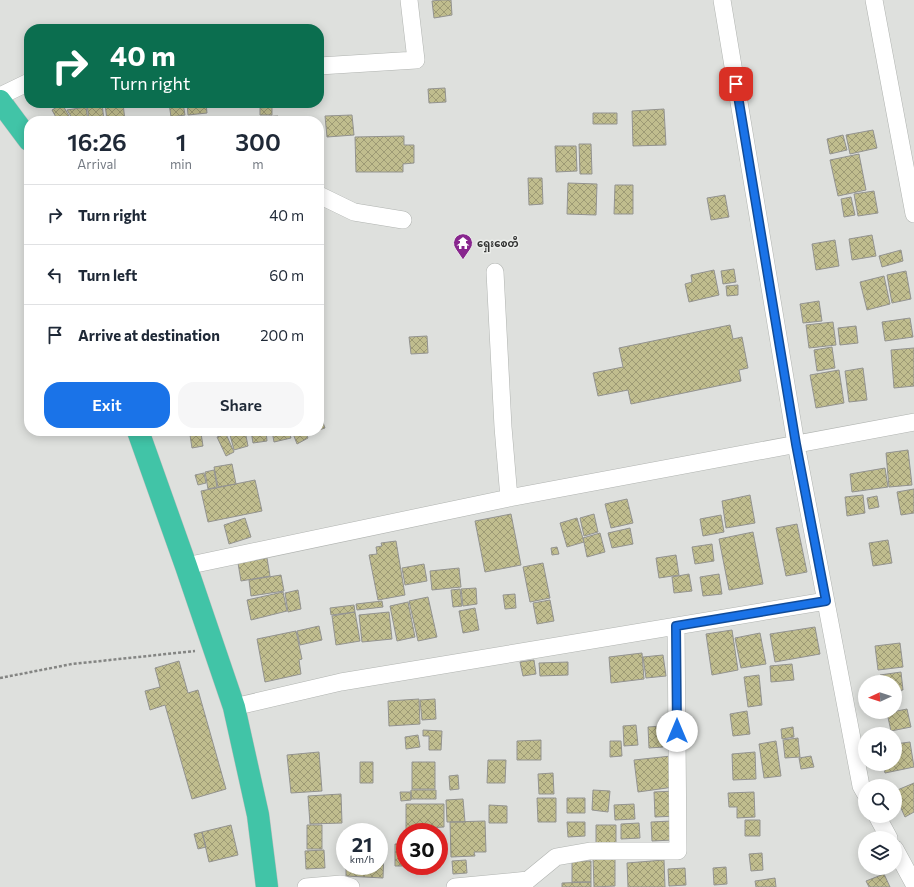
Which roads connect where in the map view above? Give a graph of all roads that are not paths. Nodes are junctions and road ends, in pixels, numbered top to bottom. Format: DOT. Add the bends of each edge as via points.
graph roads {
  1 [pos="409,0"];
  2 [pos="722,0"];
  3 [pos="874,0"];
  4 [pos="324,66"];
  5 [pos="24,84"];
  6 [pos="0,96"];
  7 [pos="0,101"];
  8 [pos="24,133"];
  9 [pos="324,197"];
  10 [pos="914,214"];
  11 [pos="403,220"];
  12 [pos="495,272"];
  13 [pos="914,422"];
  14 [pos="140,436"];
  15 [pos="796,444"];
  16 [pos="510,498"];
  17 [pos="186,566"];
  18 [pos="826,601"];
  19 [pos="676,626"];
  20 [pos="234,707"];
  21 [pos="861,779"];
  22 [pos="902,862"];
  23 [pos="530,883"];
  24 [pos="914,884"];
  25 [pos="266,887"];
  26 [pos="306,887"];
  27 [pos="351,887"];
  28 [pos="455,887"];
  1 -- 4 [label="street" via="416,60"];
  2 -- 15 [label="street"];
  3 -- 10 [label="street"];
  5 -- 6 [label="street"];
  7 -- 8 [label="highway"];
  9 -- 11 [label="street" via="354,212"];
  12 -- 16 [label="street" via="503,427"];
  13 -- 15 [label="street"];
  14 -- 17 [label="highway"];
  15 -- 16 [label="street"];
  15 -- 18 [label="street"];
  16 -- 17 [label="street"];
  17 -- 20 [label="highway"];
  18 -- 19 [label="street"];
  18 -- 21 [label="street"];
  19 -- 20 [label="street" via="341,682"];
  19 -- 23 [label="street" via="678,851 590,851 556,857"];
  20 -- 25 [label="highway" via="258,815"];
  22 -- 24 [label="street"];
  23 -- 28 [label="street"];
  26 -- 27 [label="street" via="341,884"];
}
